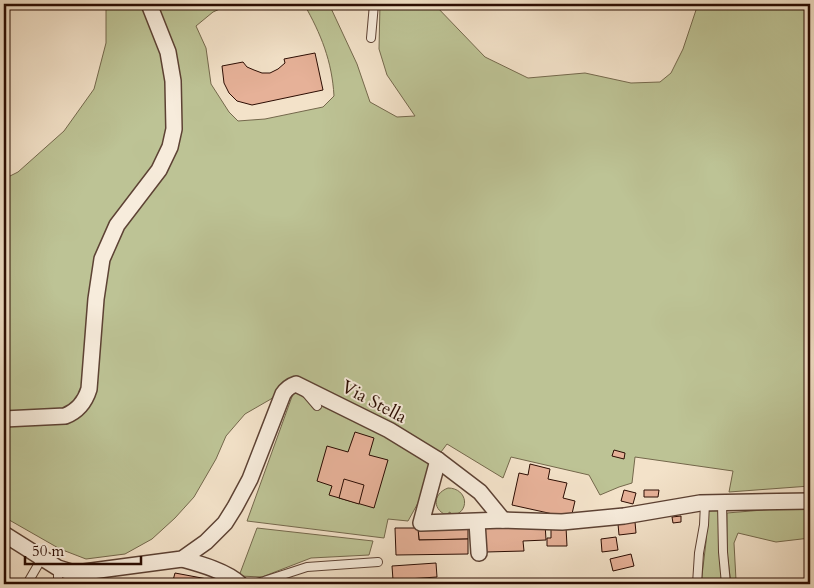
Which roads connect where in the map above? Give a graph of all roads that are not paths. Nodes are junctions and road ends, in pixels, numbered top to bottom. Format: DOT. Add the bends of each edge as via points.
graph roads {
  1 [pos="149,4"];
  2 [pos="374,4"];
  3 [pos="371,38"];
  4 [pos="298,385"];
  5 [pos="317,406"];
  6 [pos="4,419"];
  7 [pos="438,460"];
  8 [pos="810,501"];
  9 [pos="705,503"];
  10 [pos="722,503"];
  11 [pos="503,520"];
  12 [pos="477,522"];
  13 [pos="4,534"];
  14 [pos="478,553"];
  15 [pos="42,558"];
  16 [pos="182,559"];
  17 [pos="378,562"];
  18 [pos="58,568"];
  19 [pos="27,584"];
  20 [pos="62,584"];
  21 [pos="240,584"];
  22 [pos="253,584"];
  23 [pos="697,584"];
  24 [pos="726,584"];
  1 -- 6 [label="street" via="168,52 173,80 174,129 159,170 117,225 102,259 86,400 65,416"];
  2 -- 3 [label="lane"];
  4 -- 5 [label="lane"];
  4 -- 7 [label="street, Via Stella" via="389,430"];
  4 -- 16 [label="street" via="291,385 284,394 236,507 206,542"];
  7 -- 11 [label="street, Via Stella" via="480,492"];
  7 -- 12 [label="street" via="421,522"];
  8 -- 10 [label="street"];
  9 -- 10 [label="street"];
  9 -- 11 [label="street" via="562,522"];
  9 -- 23 [label="lane"];
  10 -- 24 [label="lane"];
  11 -- 12 [label="street"];
  12 -- 14 [label="street"];
  13 -- 15 [label="street"];
  15 -- 18 [label="street"];
  15 -- 19 [label="lane"];
  16 -- 18 [label="street" via="84,572"];
  16 -- 21 [label="street" via="209,567"];
  17 -- 22 [label="lane" via="307,567"];
  18 -- 20 [label="lane" via="58,581"];
}
